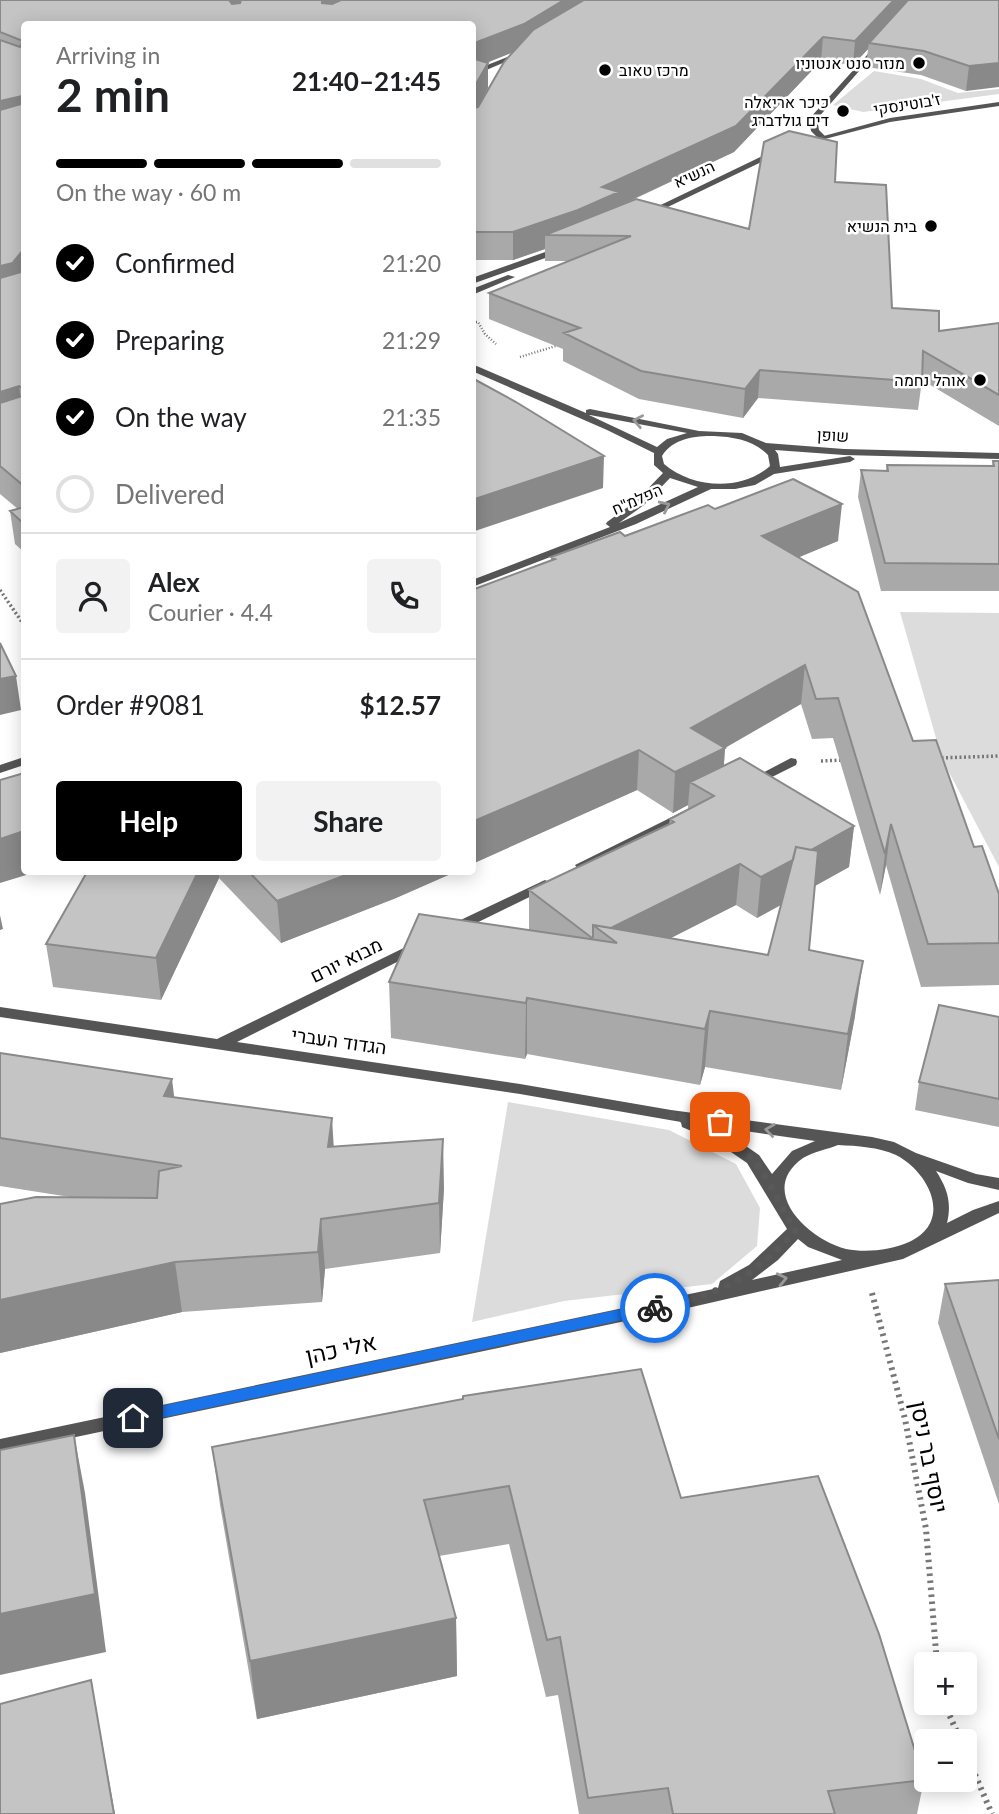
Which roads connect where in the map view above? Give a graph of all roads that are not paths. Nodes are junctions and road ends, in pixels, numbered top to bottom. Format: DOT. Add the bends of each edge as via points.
graph roads {
  1 [pos="883,41"];
  2 [pos="512,65"];
  3 [pos="476,77"];
  4 [pos="999,104"];
  5 [pos="821,136"];
  6 [pos="797,144"];
  7 [pos="786,149"];
  8 [pos="642,216"];
  9 [pos="513,266"];
  10 [pos="476,270"];
  11 [pos="476,280"];
  12 [pos="476,290"];
  13 [pos="476,364"];
  14 [pos="476,368"];
  15 [pos="483,371"];
  16 [pos="561,407"];
  17 [pos="705,433"];
  18 [pos="765,446"];
  19 [pos="659,452"];
  20 [pos="900,454"];
  21 [pos="999,456"];
  22 [pos="772,471"];
  23 [pos="668,474"];
  24 [pos="710,486"];
  25 [pos="579,542"];
  26 [pos="476,582"];
  27 [pos="21,762"];
  28 [pos="791,762"];
  29 [pos="0,769"];
  30 [pos="737,788"];
  31 [pos="701,807"];
  32 [pos="0,1012"];
  33 [pos="220,1044"];
  34 [pos="671,1115"];
  35 [pos="837,1139"];
  36 [pos="904,1152"];
  37 [pos="999,1184"];
  38 [pos="776,1194"];
  39 [pos="999,1207"];
  40 [pos="796,1230"];
  41 [pos="925,1241"];
  42 [pos="903,1253"];
  43 [pos="692,1300"];
  44 [pos="0,1446"];
  1 -- 5 [label="street" via="813,119"];
  2 -- 3 [label="street" via="528,51"];
  4 -- 5 [label="street, ז'בוטינסקי" via="890,120"];
  5 -- 6 [label="street"];
  7 -- 8 [label="street, הנשיא"];
  9 -- 10 [label="street"];
  9 -- 11 [label="street"];
  9 -- 12 [label="street" via="571,246 539,265"];
  13 -- 15 [label="street"];
  14 -- 15 [label="street"];
  15 -- 16 [label="street"];
  17 -- 16 [label="street, one-way"];
  16 -- 19 [label="street"];
  17 -- 18 [label="street, שופן" via="743,437"];
  17 -- 19 [label="street" via="672,441"];
  18 -- 20 [label="street, שופן"];
  18 -- 22 [label="street" via="776,458"];
  19 -- 23 [label="street" via="659,465"];
  20 -- 21 [label="street, שופן"];
  20 -- 22 [label="street, שופן"];
  22 -- 24 [label="street, שופן" via="747,484"];
  23 -- 24 [label="street"];
  23 -- 25 [label="street, הפלמ\"ח" via="640,503"];
  25 -- 24 [label="street, הפלמ\"ח, one-way"];
  25 -- 26 [label="street, הפלמ\"ח"];
  27 -- 29 [label="street"];
  28 -- 30 [label="street"];
  31 -- 33 [label="street, מבוא יורם"];
  32 -- 33 [label="street, הגדוד העברי"];
  33 -- 34 [label="street, הגדוד העברי"];
  35 -- 34 [label="street, הגדוד העברי, one-way"];
  34 -- 38 [label="street, הגדוד העברי" via="753,1159"];
  35 -- 36 [label="street" via="866,1140"];
  35 -- 38 [label="street" via="811,1145 791,1158 779,1175"];
  36 -- 37 [label="street"];
  36 -- 41 [label="street" via="924,1167 938,1187 943,1208 939,1223"];
  38 -- 40 [label="street" via="781,1211"];
  39 -- 41 [label="street"];
  40 -- 42 [label="street" via="819,1246 847,1255 875,1258"];
  40 -- 43 [label="street, אלי כהן" via="769,1260 740,1280"];
  41 -- 42 [label="street"];
  43 -- 42 [label="street, אלי כהן, one-way"];
  43 -- 44 [label="street, אלי כהן"];
}
